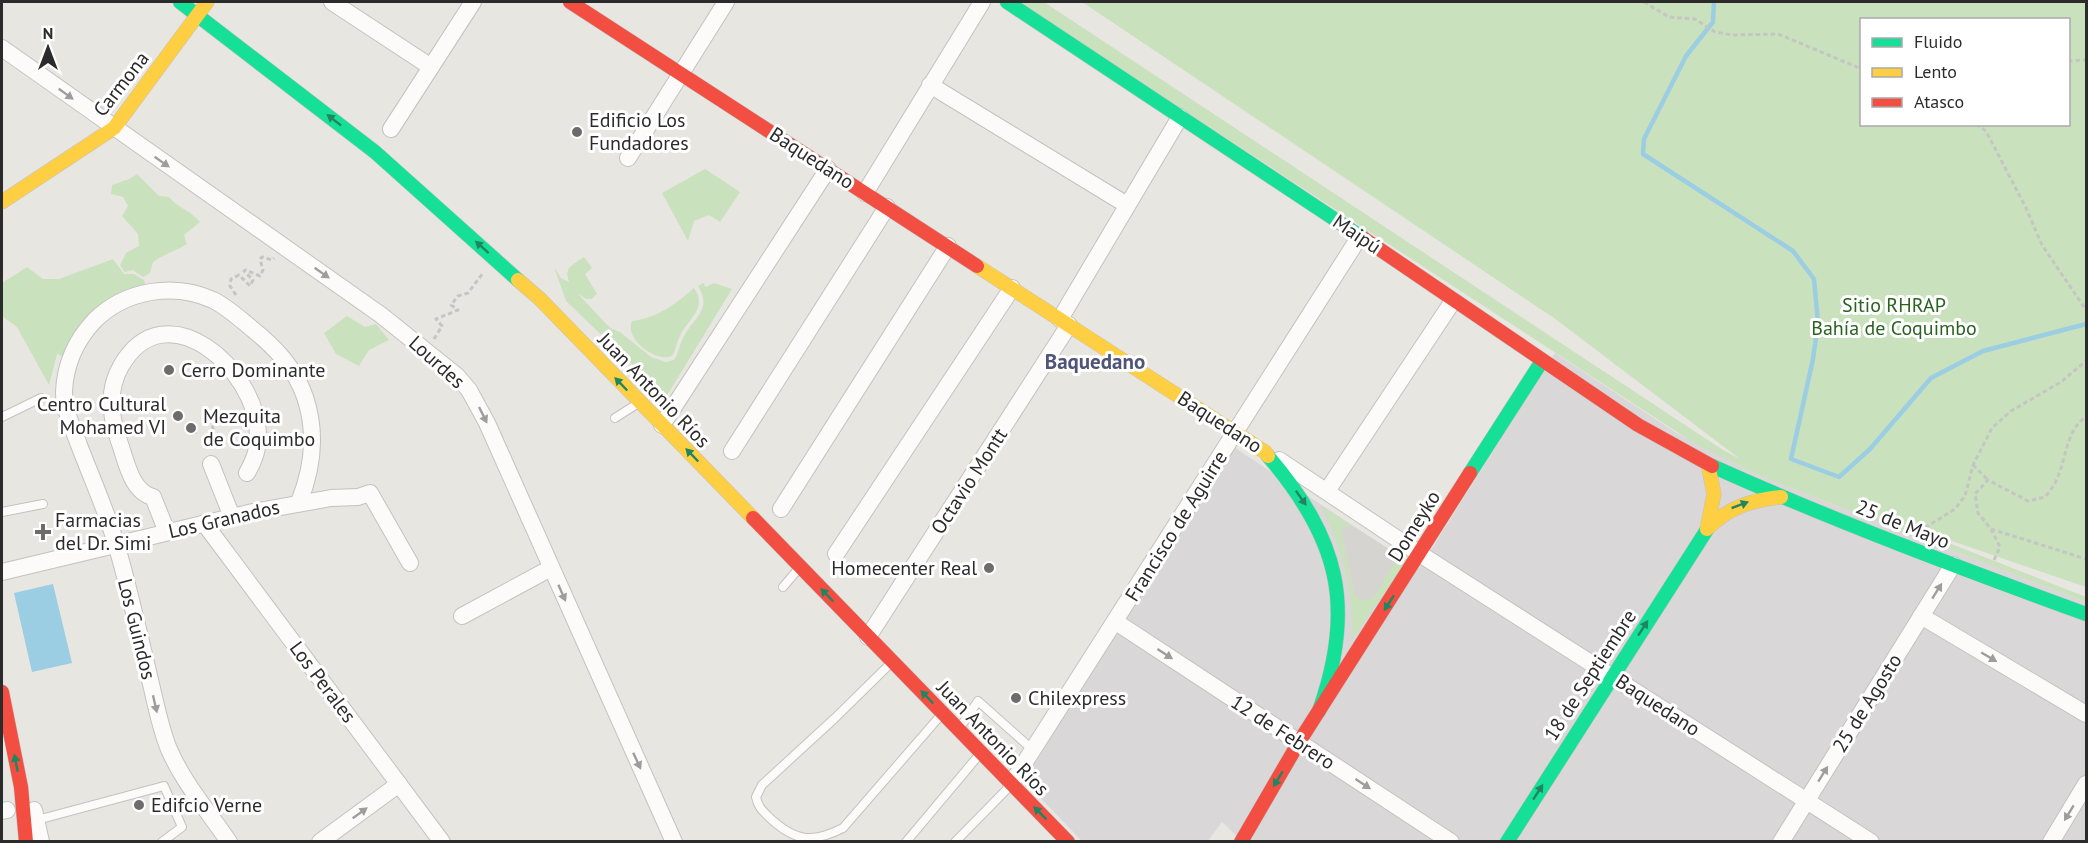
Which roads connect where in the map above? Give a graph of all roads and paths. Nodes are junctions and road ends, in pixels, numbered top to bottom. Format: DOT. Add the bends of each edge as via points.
graph roads {
  1 [pos="180,2"];
  2 [pos="207,2"];
  3 [pos="332,2"];
  4 [pos="473,2"];
  5 [pos="570,2"];
  6 [pos="726,2"];
  7 [pos="982,2"];
  8 [pos="1007,2"];
  9 [pos="1644,2"];
  10 [pos="198,14"];
  11 [pos="2,48"];
  12 [pos="2086,60"];
  13 [pos="2070,62"];
  14 [pos="432,67"];
  15 [pos="1860,68"];
  16 [pos="681,73"];
  17 [pos="930,86"];
  18 [pos="1180,117"];
  19 [pos="1979,126"];
  20 [pos="114,128"];
  21 [pos="391,129"];
  22 [pos="628,158"];
  23 [pos="828,168"];
  24 [pos="865,193"];
  25 [pos="2,202"];
  26 [pos="1127,205"];
  27 [pos="887,207"];
  28 [pos="1360,236"];
  29 [pos="948,246"];
  30 [pos="267,251"];
  31 [pos="495,259"];
  32 [pos="1012,288"];
  33 [pos="1453,301"];
  34 [pos="2086,310"];
  35 [pos="238,317"];
  36 [pos="1065,322"];
  37 [pos="426,350"];
  38 [pos="1542,361"];
  39 [pos="2086,361"];
  40 [pos="41,398"];
  41 [pos="639,403"];
  42 [pos="2,417"];
  43 [pos="2086,417"];
  44 [pos="211,418"];
  45 [pos="615,418"];
  46 [pos="662,425"];
  47 [pos="186,430"];
  48 [pos="197,432"];
  49 [pos="1235,432"];
  50 [pos="214,434"];
  51 [pos="732,451"];
  52 [pos="1265,452"];
  53 [pos="211,464"];
  54 [pos="1708,464"];
  55 [pos="1973,465"];
  56 [pos="247,473"];
  57 [pos="1988,480"];
  58 [pos="1327,491"];
  59 [pos="1781,496"];
  60 [pos="299,502"];
  61 [pos="43,504"];
  62 [pos="781,509"];
  63 [pos="2,512"];
  64 [pos="232,517"];
  65 [pos="204,523"];
  66 [pos="1707,529"];
  67 [pos="1991,529"];
  68 [pos="166,532"];
  69 [pos="117,545"];
  70 [pos="1910,548"];
  71 [pos="836,554"];
  72 [pos="1420,554"];
  73 [pos="2086,559"];
  74 [pos="410,563"];
  75 [pos="1953,565"];
  76 [pos="800,567"];
  77 [pos="551,568"];
  78 [pos="2,572"];
  79 [pos="1983,576"];
  80 [pos="783,586"];
  81 [pos="2086,614"];
  82 [pos="462,616"];
  83 [pos="1921,616"];
  84 [pos="1116,622"];
  85 [pos="868,637"];
  86 [pos="892,662"];
  87 [pos="1613,675"];
  88 [pos="2,692"];
  89 [pos="1319,711"];
  90 [pos="942,713"];
  91 [pos="2086,714"];
  92 [pos="958,730"];
  93 [pos="1299,742"];
  94 [pos="1033,750"];
  95 [pos="981,753"];
  96 [pos="399,784"];
  97 [pos="1011,784"];
  98 [pos="2086,784"];
  99 [pos="21,787"];
  100 [pos="1807,800"];
  101 [pos="37,820"];
  102 [pos="26,842"];
  103 [pos="40,842"];
  104 [pos="162,842"];
  105 [pos="229,842"];
  106 [pos="320,842"];
  107 [pos="442,842"];
  108 [pos="674,842"];
  109 [pos="906,842"];
  110 [pos="955,842"];
  111 [pos="1068,842"];
  112 [pos="1241,842"];
  113 [pos="1451,842"];
  114 [pos="1507,842"];
  115 [pos="1781,842"];
  116 [pos="1870,842"];
  117 [pos="2051,842"];
  1 -- 10 [label="main road, Juan Antonio Ríos"];
  2 -- 10 [label="main road, Carmona"];
  3 -- 14 [label="street"];
  4 -- 14 [label="street"];
  5 -- 16 [label="main road, Baquedano"];
  6 -- 16 [label="street"];
  7 -- 17 [label="street"];
  8 -- 18 [label="main road, Maipú"];
  9 -- 15 [label="path" via="1668,17 1695,20 1713,31 1732,35 1779,34"];
  10 -- 20 [label="main road, Carmona"];
  31 -- 10 [label="main road, Juan Antonio Ríos, one-way" via="375,152"];
  11 -- 20 [label="street, Lourdes, one-way"];
  12 -- 13 [label="path"];
  14 -- 21 [label="street"];
  16 -- 22 [label="street"];
  16 -- 23 [label="main road, Baquedano"];
  17 -- 24 [label="street"];
  17 -- 26 [label="street"];
  18 -- 26 [label="street, Octavio Montt"];
  18 -- 28 [label="main road, Maipú"];
  19 -- 34 [label="path" via="1986,131 2042,245"];
  20 -- 25 [label="main road, Carmona"];
  20 -- 37 [label="street, Lourdes, one-way"];
  23 -- 24 [label="main road, Baquedano"];
  23 -- 46 [label="street"];
  24 -- 27 [label="main road, Baquedano"];
  26 -- 36 [label="street, Octavio Montt"];
  27 -- 29 [label="main road, Baquedano"];
  27 -- 51 [label="street"];
  28 -- 33 [label="main road, Maipú"];
  28 -- 49 [label="street, Francisco de Aguirre"];
  29 -- 32 [label="main road, Baquedano"];
  29 -- 62 [label="street"];
  30 -- 35 [label="path" via="275,257 260,259 260,276 244,271 253,280 250,286 239,275 231,279 230,286 243,305"];
  31 -- 37 [label="path" via="468,293 458,296 451,305 458,310 436,319 442,326"];
  41 -- 31 [label="main road, Juan Antonio Ríos, one-way" via="540,299"];
  32 -- 36 [label="main road, Baquedano"];
  32 -- 71 [label="street"];
  33 -- 38 [label="main road, Maipú"];
  33 -- 58 [label="street"];
  35 -- 60 [label="street" via="281,355 305,397 313,444 309,474"];
  35 -- 69 [label="street, Los Guindos" via="216,302 189,292 134,296 109,309 88,328 73,352 65,379 65,407"];
  36 -- 49 [label="main road, Baquedano"];
  36 -- 85 [label="street, Octavio Montt"];
  37 -- 77 [label="street, Lourdes, one-way" via="457,376 479,406"];
  38 -- 54 [label="main road, Maipú" via="1638,425"];
  38 -- 72 [label="main road, Domeyko"];
  39 -- 55 [label="path" via="1992,428"];
  40 -- 42 [label="lane"];
  41 -- 45 [label="lane"];
  41 -- 46 [label="main road, Juan Antonio Ríos"];
  43 -- 57 [label="path" via="2080,421 2057,480 2045,497 2028,501"];
  44 -- 50 [label="path"];
  76 -- 46 [label="main road, Juan Antonio Ríos, one-way"];
  47 -- 48 [label="path"];
  49 -- 52 [label="main road, Baquedano"];
  49 -- 84 [label="street, Francisco de Aguirre"];
  52 -- 58 [label="street, Baquedano"];
  52 -- 89 [label="main road, Domeyko, one-way" via="1313,515 1336,579 1338,646"];
  53 -- 64 [label="street"];
  54 -- 59 [label="main road, 25 de Mayo"];
  54 -- 66 [label="main road, 18 de Septiembre" via="1714,494"];
  55 -- 57 [label="path"];
  55 -- 70 [label="path" via="1965,496 1955,509 1923,529"];
  56 -- 68 [label="street" via="256,454 258,425 249,396 231,368 187,336 159,335 141,343 126,358 116,377 111,416 134,482 153,497"];
  57 -- 67 [label="path" via="1976,494 1978,513"];
  58 -- 72 [label="street, Baquedano"];
  66 -- 59 [label="main road, 18 de Septiembre, one-way" via="1720,515 1738,506"];
  59 -- 70 [label="main road, 25 de Mayo"];
  60 -- 64 [label="street, Los Granados"];
  60 -- 74 [label="street, Los Granados" via="370,493"];
  61 -- 63 [label="lane"];
  64 -- 65 [label="street, Los Granados"];
  65 -- 68 [label="street, Los Granados"];
  65 -- 96 [label="street, Los Perales"];
  87 -- 66 [label="main road, 18 de Septiembre, one-way"];
  67 -- 73 [label="path"];
  67 -- 79 [label="path" via="2000,547"];
  68 -- 69 [label="street, Los Granados"];
  69 -- 78 [label="street, Los Granados"];
  69 -- 105 [label="street, Los Guindos, one-way" via="155,707 169,748 182,774"];
  70 -- 75 [label="main road, 25 de Mayo"];
  72 -- 87 [label="street, Baquedano"];
  72 -- 89 [label="main road, Domeyko, one-way"];
  75 -- 79 [label="main road, 25 de Mayo"];
  83 -- 75 [label="street, 25 de Agosto, one-way"];
  76 -- 80 [label="lane"];
  85 -- 76 [label="main road, Juan Antonio Ríos, one-way"];
  77 -- 82 [label="street"];
  77 -- 108 [label="street, Lourdes, one-way"];
  79 -- 81 [label="main road, 25 de Mayo"];
  83 -- 91 [label="street, one-way"];
  100 -- 83 [label="street, 25 de Agosto, one-way"];
  84 -- 93 [label="street, 12 de Febrero, one-way"];
  84 -- 94 [label="street, Francisco de Aguirre"];
  85 -- 86 [label="main road, Juan Antonio Ríos"];
  90 -- 86 [label="main road, Juan Antonio Ríos, one-way"];
  86 -- 90 [label="lane" via="762,785 756,797 762,810 799,840 815,841 835,834"];
  87 -- 100 [label="street, Baquedano"];
  114 -- 87 [label="main road, 18 de Septiembre, one-way"];
  99 -- 88 [label="main road, one-way"];
  89 -- 93 [label="main road, Domeyko"];
  90 -- 92 [label="main road, Juan Antonio Ríos"];
  92 -- 94 [label="lane" via="978,701"];
  92 -- 95 [label="main road, Juan Antonio Ríos"];
  93 -- 112 [label="main road, Domeyko, one-way"];
  93 -- 113 [label="street, 12 de Febrero, one-way"];
  94 -- 97 [label="street, Francisco de Aguirre"];
  95 -- 97 [label="main road, Juan Antonio Ríos"];
  95 -- 109 [label="lane"];
  106 -- 96 [label="street, one-way"];
  96 -- 107 [label="street, Los Perales"];
  97 -- 110 [label="lane"];
  111 -- 97 [label="main road, Juan Antonio Ríos, one-way"];
  98 -- 117 [label="street, one-way"];
  99 -- 101 [label="street" via="32,799"];
  99 -- 102 [label="main road"];
  100 -- 115 [label="street, 25 de Agosto"];
  100 -- 116 [label="street, Baquedano"];
  101 -- 103 [label="street"];
  101 -- 104 [label="lane" via="164,786 182,827"];
}
